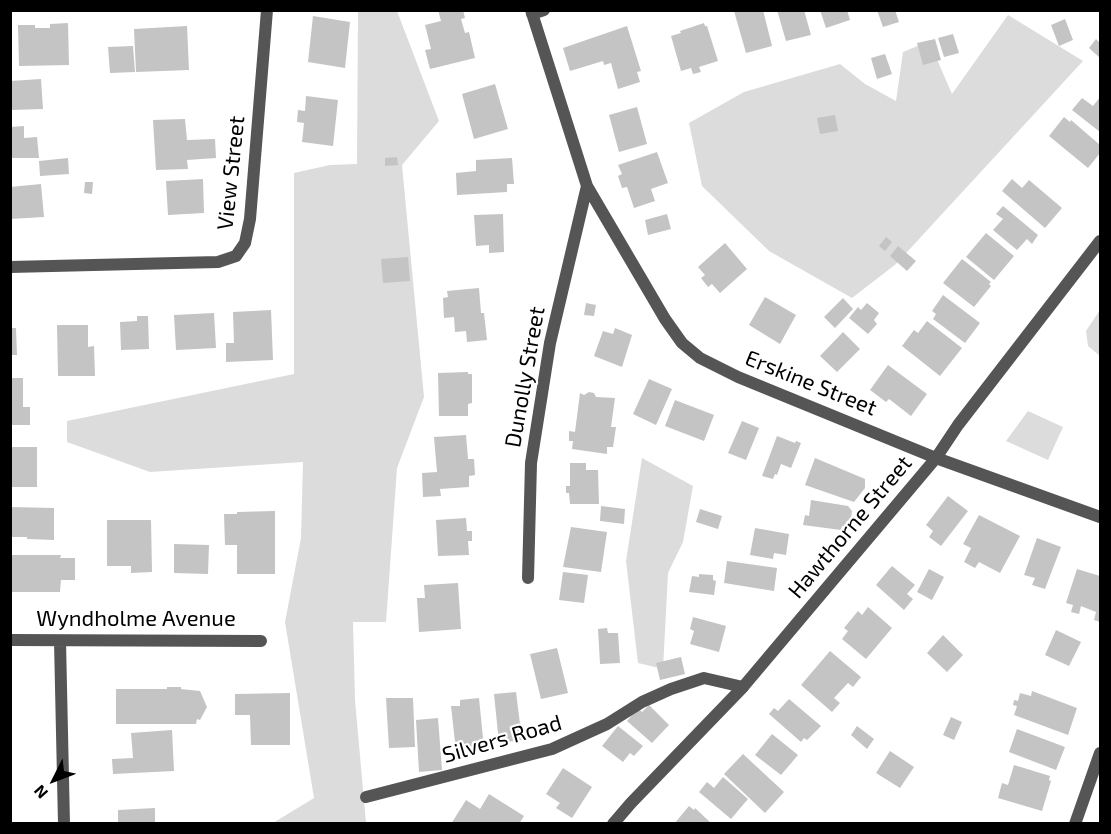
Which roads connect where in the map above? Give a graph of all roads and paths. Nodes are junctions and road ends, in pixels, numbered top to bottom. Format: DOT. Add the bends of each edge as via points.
graph roads {
  1 [pos="267,10"];
  2 [pos="536,12"];
  3 [pos="587,186"];
  4 [pos="1101,241"];
  5 [pos="10,267"];
  6 [pos="936,458"];
  7 [pos="1101,518"];
  8 [pos="528,578"];
  9 [pos="10,640"];
  10 [pos="60,641"];
  11 [pos="261,641"];
  12 [pos="743,687"];
  13 [pos="1101,753"];
  14 [pos="366,796"];
  15 [pos="64,824"];
  16 [pos="613,824"];
  17 [pos="1074,824"];
  1 -- 5 [label="street, View Street" via="250,219 245,243 236,256 218,262"];
  2 -- 3 [label="street, Erskine Street"];
  3 -- 6 [label="street, Erskine Street" via="665,319 682,343 700,358"];
  3 -- 8 [label="street, Dunolly Street" via="550,344 531,463"];
  4 -- 6 [label="street, Hawthorne Street"];
  6 -- 7 [label="street, Erskine Street"];
  6 -- 12 [label="street, Hawthorne Street"];
  9 -- 10 [label="street, Wyndholme Avenue"];
  10 -- 11 [label="street, Wyndholme Avenue"];
  10 -- 15 [label="street"];
  12 -- 14 [label="street, Silvers Road" via="704,678 642,702 552,750"];
  12 -- 16 [label="street, Hawthorne Street"];
  13 -- 17 [label="street"];
}
